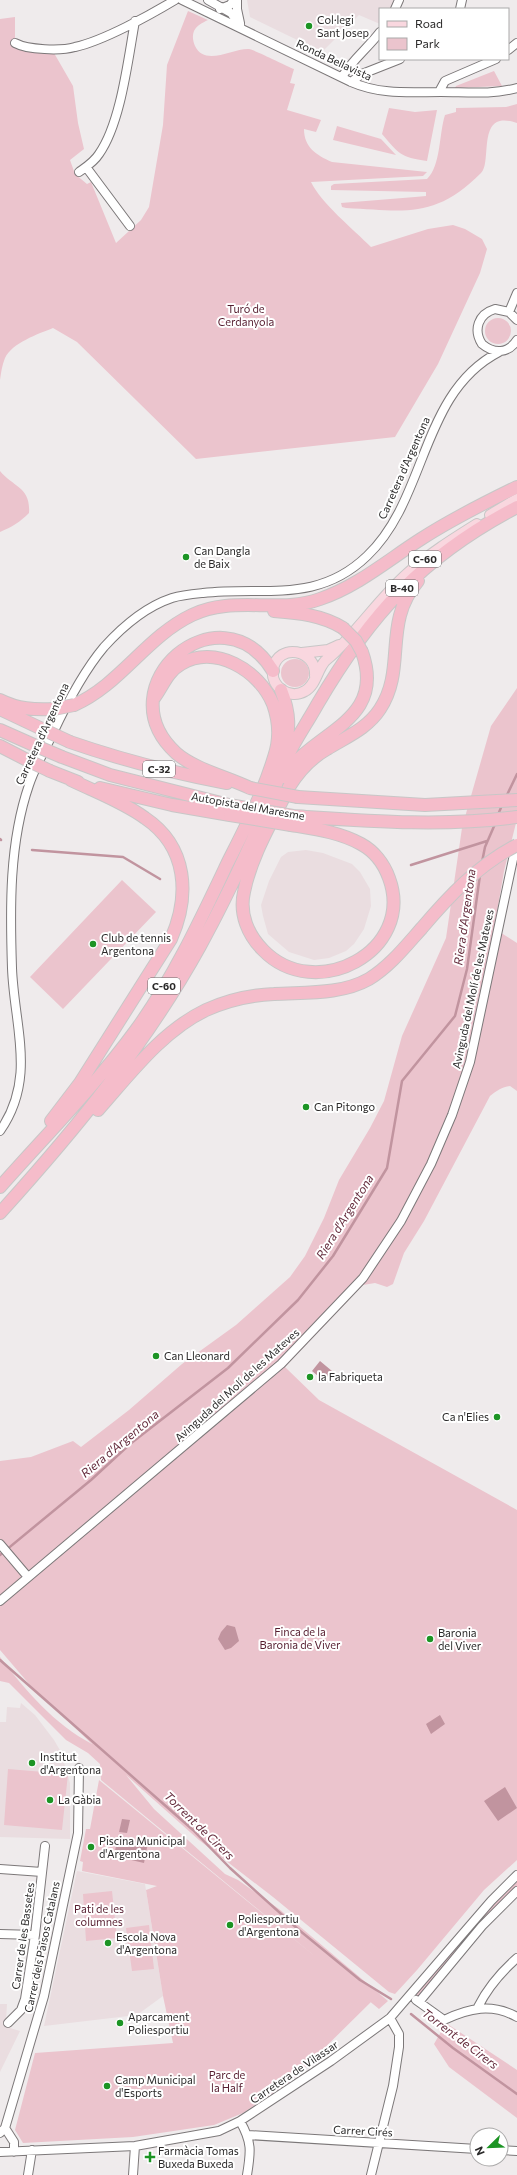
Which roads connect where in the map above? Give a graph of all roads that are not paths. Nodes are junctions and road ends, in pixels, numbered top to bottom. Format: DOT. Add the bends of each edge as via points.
graph roads {
  1 [pos="175,0"];
  2 [pos="182,0"];
  3 [pos="208,0"];
  4 [pos="236,0"];
  5 [pos="200,8"];
  6 [pos="223,9"];
  7 [pos="135,21"];
  8 [pos="242,27"];
  9 [pos="379,33"];
  10 [pos="15,43"];
  11 [pos="517,43"];
  12 [pos="509,49"];
  13 [pos="397,60"];
  14 [pos="494,60"];
  15 [pos="342,77"];
  16 [pos="351,82"];
  17 [pos="517,88"];
  18 [pos="439,92"];
  19 [pos="86,167"];
  20 [pos="79,172"];
  21 [pos="130,226"];
  22 [pos="517,293"];
  23 [pos="509,312"];
  24 [pos="517,320"];
  25 [pos="517,340"];
  26 [pos="482,344"];
  27 [pos="499,352"];
  28 [pos="481,363"];
  29 [pos="517,487"];
  30 [pos="517,499"];
  31 [pos="517,507"];
  32 [pos="517,510"];
  33 [pos="171,628"];
  34 [pos="346,633"];
  35 [pos="302,653"];
  36 [pos="273,671"];
  37 [pos="315,676"];
  38 [pos="281,690"];
  39 [pos="154,698"];
  40 [pos="0,700"];
  41 [pos="0,709"];
  42 [pos="0,730"];
  43 [pos="0,746"];
  44 [pos="71,780"];
  45 [pos="250,788"];
  46 [pos="517,800"];
  47 [pos="269,802"];
  48 [pos="255,805"];
  49 [pos="230,810"];
  50 [pos="517,818"];
  51 [pos="292,820"];
  52 [pos="517,842"];
  53 [pos="517,845"];
  54 [pos="0,1131"];
  55 [pos="38,1144"];
  56 [pos="59,1148"];
  57 [pos="0,1187"];
  58 [pos="0,1213"];
  59 [pos="0,1544"];
  60 [pos="28,1576"];
  61 [pos="0,1601"];
  62 [pos="78,1768"];
  63 [pos="45,1846"];
  64 [pos="0,1869"];
  65 [pos="42,1872"];
  66 [pos="517,1875"];
  67 [pos="517,1891"];
  68 [pos="0,1934"];
  69 [pos="35,1935"];
  70 [pos="517,1958"];
  71 [pos="410,1997"];
  72 [pos="419,2002"];
  73 [pos="478,2007"];
  74 [pos="516,2016"];
  75 [pos="390,2018"];
  76 [pos="8,2023"];
  77 [pos="240,2121"];
  78 [pos="3,2131"];
  79 [pos="248,2135"];
  80 [pos="379,2143"];
  81 [pos="134,2146"];
  82 [pos="469,2149"];
  83 [pos="32,2150"];
  84 [pos="0,2152"];
  85 [pos="14,2152"];
  86 [pos="28,2175"];
  87 [pos="133,2175"];
  88 [pos="247,2175"];
  89 [pos="371,2175"];
  1 -- 7 [label="street"];
  2 -- 5 [label="street, Ronda Bellavista"];
  3 -- 6 [label="street, Ronda Bellavista"];
  4 -- 6 [label="street"];
  4 -- 8 [label="street"];
  5 -- 6 [label="street, Ronda Bellavista"];
  5 -- 8 [label="street, Ronda Bellavista"];
  6 -- 8 [label="street, Ronda Bellavista" via="231,13"];
  7 -- 10 [label="street" via="76,47 23,47"];
  7 -- 19 [label="street" via="118,110 100,154"];
  8 -- 15 [label="street, Ronda Bellavista"];
  9 -- 15 [label="street"];
  11 -- 12 [label="street"];
  13 -- 16 [label="street" via="362,74"];
  14 -- 18 [label="street" via="445,81"];
  15 -- 16 [label="street, Ronda Bellavista"];
  16 -- 18 [label="street, Ronda Bellavista" via="374,90 390,92"];
  17 -- 18 [label="street, Ronda Bellavista" via="484,92"];
  19 -- 20 [label="street"];
  19 -- 21 [label="street"];
  22 -- 23 [label="street"];
  23 -- 24 [label="street"];
  23 -- 26 [label="street" via="494,309 481,318 477,328"];
  25 -- 27 [label="street, Carretera d'Argentona" via="511,347"];
  26 -- 27 [label="street"];
  26 -- 28 [label="street"];
  27 -- 28 [label="street, Carretera d'Argentona"];
  28 -- 54 [label="street, Carretera d'Argentona" via="448,400 395,520 368,555 352,568 327,582 304,590 216,592 174,597 162,602 122,629 103,649 78,685 29,784 19,821 11,906 12,972 22,1060 21,1081 12,1108"];
  29 -- 33 [label="highway" via="435,530 341,591 318,600 277,605 229,605 205,610 183,619"];
  30 -- 34 [label="main road, C-60" via="462,533 409,572"];
  31 -- 47 [label="highway, B-40" via="438,557 401,589 376,617 345,659 306,724 287,759"];
  32 -- 51 [label="highway" via="434,566 421,576 410,590 398,619 392,684 383,704 367,724 302,768 266,833 248,878 243,893 245,921 250,935 271,958 295,970 326,973 342,969 358,961 383,937 394,906 392,886 387,872 376,856 362,844"];
  33 -- 34 [label="highway" via="198,616 234,610 311,615 328,619"];
  33 -- 40 [label="highway, bridge" via="132,660 110,683 88,699 74,705 34,710 11,706"];
  34 -- 35 [label="main road, C-60" via="328,650"];
  34 -- 37 [label="main road, C-60"];
  34 -- 47 [label="highway, bridge" via="356,641 362,652 367,668 366,693 360,706 339,729 301,756 288,771"];
  35 -- 36 [label="main road, C-60" via="291,652 283,655 277,660"];
  35 -- 37 [label="main road" via="313,663"];
  36 -- 38 [label="main road, C-60" via="275,682"];
  36 -- 39 [label="highway" via="262,655 254,649 234,641 208,639 193,643 170,659 161,672"];
  37 -- 38 [label="main road, C-60" via="310,688 302,693 289,694"];
  38 -- 48 [label="highway, C-60" via="288,712 288,737 280,761"];
  39 -- 45 [label="highway" via="156,724 164,740 177,754 202,768"];
  39 -- 48 [label="highway" via="170,671 192,658 218,658 233,662 257,679 273,703 278,719 278,739 275,756"];
  41 -- 45 [label="highway, Autopista del Maresme / C-32, bridge" via="70,742 114,757 168,772"];
  42 -- 49 [label="highway, Autopista del Maresme / C-32, bridge" via="110,775"];
  43 -- 44 [label="highway, bridge"];
  44 -- 49 [label="highway" via="128,795"];
  44 -- 55 [label="highway" via="134,811 158,829 173,849 178,862 182,875 183,897 171,939 80,1083 48,1124"];
  45 -- 46 [label="highway, Autopista del Maresme / C-32, bridge" via="298,797 425,805"];
  47 -- 56 [label="highway, C-60" via="202,943 159,1016"];
  48 -- 55 [label="highway, C-60" via="176,969 137,1029 105,1070"];
  49 -- 51 [label="highway, Autopista del Maresme / C-32, bridge"];
  50 -- 51 [label="highway, Autopista del Maresme / C-32" via="430,823"];
  52 -- 60 [label="street, Avinguda del Molí de les Mateves" via="470,1062 452,1115 431,1164 401,1221 363,1278 281,1364"];
  53 -- 56 [label="highway, bridge" via="503,852 466,880 393,960 367,980 348,987 320,991 238,998 206,1010 180,1025 155,1047 82,1128"];
  55 -- 57 [label="highway, C-60"];
  56 -- 58 [label="highway, C-60"];
  59 -- 60 [label="street"];
  60 -- 61 [label="street, Avinguda del Molí de les Mateves"];
  62 -- 78 [label="street, Carrer dels Països Catalans" via="78,1833 44,1996"];
  63 -- 65 [label="street, Carrer de les Bassetes"];
  64 -- 65 [label="street"];
  65 -- 69 [label="street, Carrer de les Bassetes"];
  66 -- 71 [label="street, Carretera de Vilassar" via="491,1901"];
  67 -- 72 [label="street" via="482,1926"];
  68 -- 69 [label="street"];
  69 -- 76 [label="street, Carrer de les Bassetes" via="25,1999 21,2010"];
  70 -- 73 [label="street" via="487,1989"];
  71 -- 72 [label="street"];
  71 -- 75 [label="street, Carretera de Vilassar"];
  72 -- 73 [label="street" via="444,2020"];
  73 -- 74 [label="street"];
  75 -- 77 [label="street, Carretera de Vilassar" via="331,2061"];
  75 -- 80 [label="street" via="399,2034 399,2047 393,2086"];
  77 -- 79 [label="street"];
  77 -- 81 [label="street, Carretera de Vilassar" via="218,2131"];
  78 -- 85 [label="street, Carrer dels Països Catalans" via="14,2142"];
  79 -- 80 [label="street, Carrer Cirés"];
  79 -- 88 [label="street" via="251,2147"];
  80 -- 82 [label="street, Carrer Cirés"];
  80 -- 89 [label="street"];
  81 -- 83 [label="street, Carretera de Vilassar"];
  81 -- 87 [label="street"];
  83 -- 85 [label="street, Carretera de Vilassar"];
  83 -- 86 [label="street"];
  84 -- 85 [label="street"];
}
